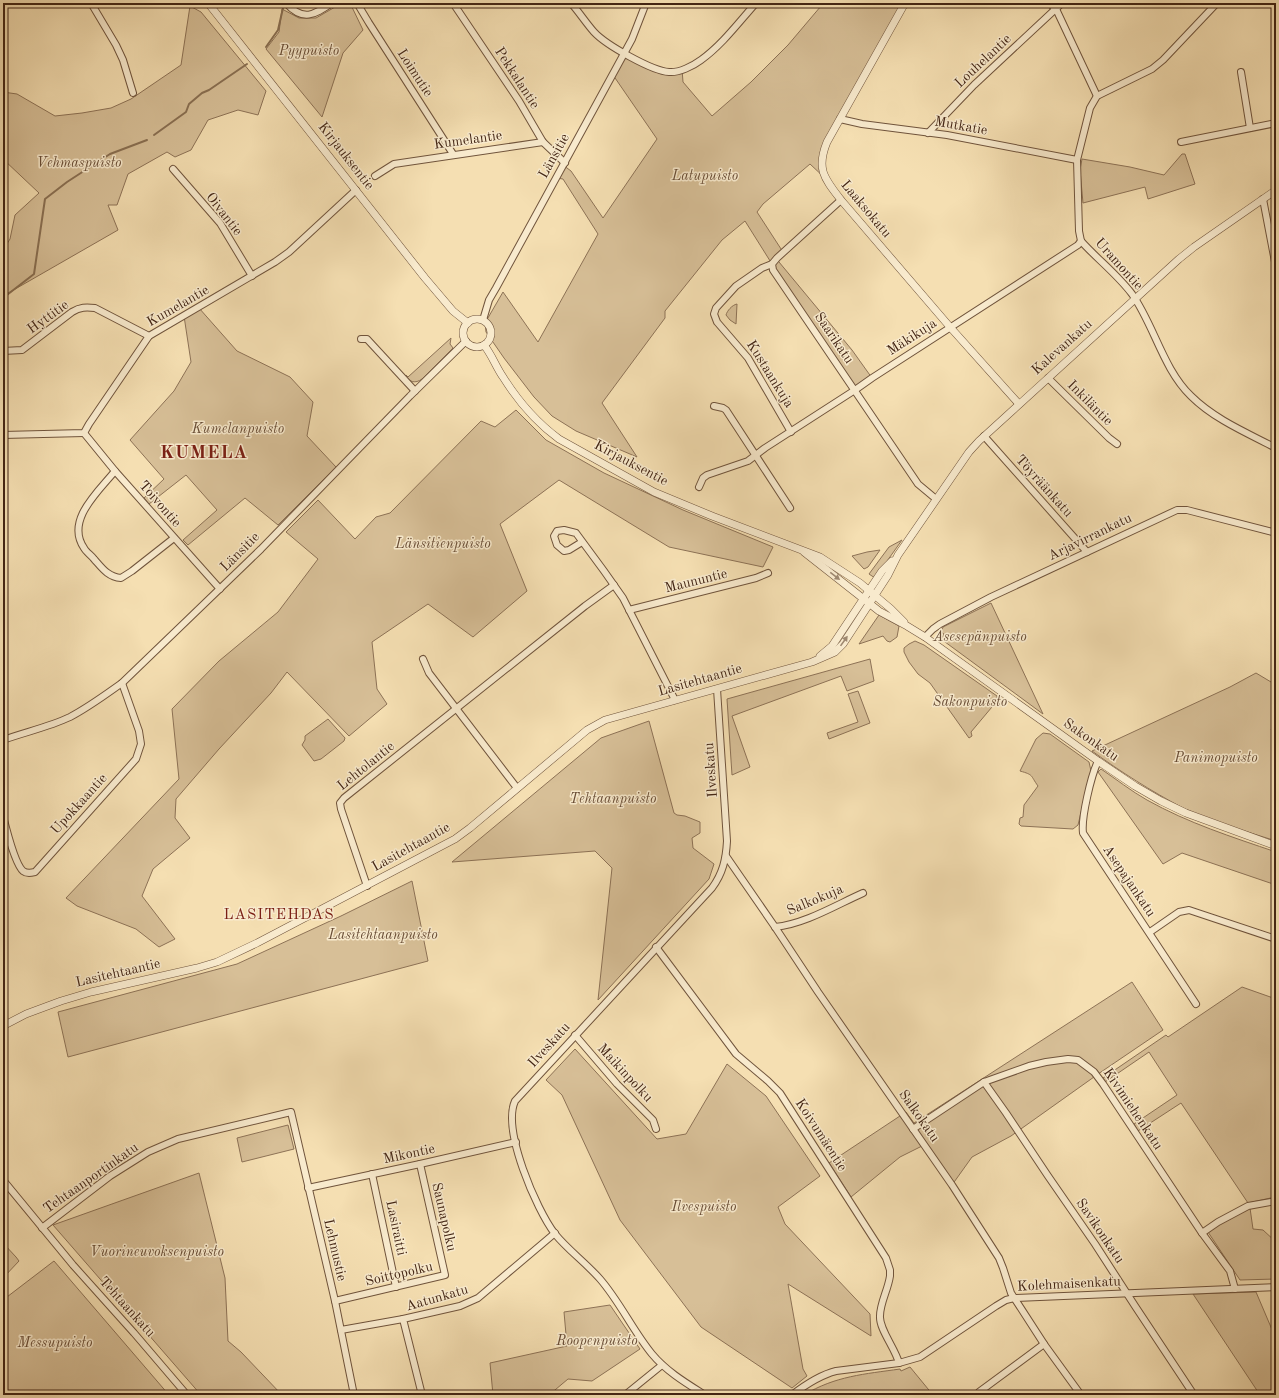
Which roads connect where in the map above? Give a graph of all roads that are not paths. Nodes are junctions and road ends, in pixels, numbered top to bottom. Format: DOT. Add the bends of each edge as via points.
graph roads {
  1 [pos="91,3"];
  2 [pos="208,3"];
  3 [pos="286,3"];
  4 [pos="332,3"];
  5 [pos="358,3"];
  6 [pos="454,3"];
  7 [pos="571,3"];
  8 [pos="646,3"];
  9 [pos="756,3"];
  10 [pos="905,3"];
  11 [pos="1049,3"];
  12 [pos="1062,3"];
  13 [pos="1217,3"];
  14 [pos="1056,9"];
  15 [pos="625,53"];
  16 [pos="1241,72"];
  17 [pos="133,93"];
  18 [pos="1097,96"];
  19 [pos="840,119"];
  20 [pos="1276,124"];
  21 [pos="1250,128"];
  22 [pos="928,133"];
  23 [pos="543,142"];
  24 [pos="1181,142"];
  25 [pos="453,154"];
  26 [pos="1077,160"];
  27 [pos="565,163"];
  28 [pos="173,169"];
  29 [pos="375,176"];
  30 [pos="356,190"];
  31 [pos="1276,190"];
  32 [pos="1263,199"];
  33 [pos="841,200"];
  34 [pos="1081,241"];
  35 [pos="772,264"];
  36 [pos="1276,267"];
  37 [pos="252,276"];
  38 [pos="1135,299"];
  39 [pos="483,320"];
  40 [pos="468,323"];
  41 [pos="950,327"];
  42 [pos="149,336"];
  43 [pos="361,339"];
  44 [pos="466,342"];
  45 [pos="484,345"];
  46 [pos="3,351"];
  47 [pos="1048,378"];
  48 [pos="855,390"];
  49 [pos="415,391"];
  50 [pos="1019,404"];
  51 [pos="714,406"];
  52 [pos="791,432"];
  53 [pos="84,433"];
  54 [pos="3,435"];
  55 [pos="984,436"];
  56 [pos="1117,444"];
  57 [pos="1276,448"];
  58 [pos="756,456"];
  59 [pos="115,471"];
  60 [pos="699,487"];
  61 [pos="936,499"];
  62 [pos="790,508"];
  63 [pos="1276,533"];
  64 [pos="174,538"];
  65 [pos="582,542"];
  66 [pos="804,552"];
  67 [pos="1087,552"];
  68 [pos="898,555"];
  69 [pos="768,573"];
  70 [pos="614,585"];
  71 [pos="220,589"];
  72 [pos="869,591"];
  73 [pos="875,596"];
  74 [pos="867,601"];
  75 [pos="629,610"];
  76 [pos="907,626"];
  77 [pos="925,637"];
  78 [pos="423,659"];
  79 [pos="122,683"];
  80 [pos="717,689"];
  81 [pos="675,700"];
  82 [pos="457,709"];
  83 [pos="3,740"];
  84 [pos="1098,761"];
  85 [pos="516,788"];
  86 [pos="3,816"];
  87 [pos="1276,846"];
  88 [pos="726,856"];
  89 [pos="367,886"];
  90 [pos="863,893"];
  91 [pos="775,927"];
  92 [pos="1150,932"];
  93 [pos="1276,939"];
  94 [pos="656,947"];
  95 [pos="1196,1004"];
  96 [pos="7,1021"];
  97 [pos="3,1026"];
  98 [pos="575,1035"];
  99 [pos="984,1082"];
  100 [pos="291,1112"];
  101 [pos="656,1129"];
  102 [pos="913,1129"];
  103 [pos="516,1142"];
  104 [pos="420,1164"];
  105 [pos="372,1174"];
  106 [pos="3,1180"];
  107 [pos="308,1188"];
  108 [pos="1276,1201"];
  109 [pos="42,1228"];
  110 [pos="1202,1232"];
  111 [pos="555,1233"];
  112 [pos="445,1275"];
  113 [pos="396,1287"];
  114 [pos="1276,1287"];
  115 [pos="1234,1289"];
  116 [pos="1127,1293"];
  117 [pos="1014,1298"];
  118 [pos="335,1301"];
  119 [pos="403,1319"];
  120 [pos="341,1330"];
  121 [pos="1044,1344"];
  122 [pos="899,1363"];
  123 [pos="662,1365"];
  124 [pos="979,1392"];
  125 [pos="187,1395"];
  126 [pos="354,1395"];
  127 [pos="422,1395"];
  128 [pos="625,1395"];
  129 [pos="705,1395"];
  130 [pos="792,1395"];
  131 [pos="1081,1395"];
  132 [pos="1194,1395"];
  1 -- 17 [label="street" via="123,60"];
  2 -- 30 [label="street, Kirjauksentie"];
  3 -- 4 [label="street" via="305,16 317,13"];
  5 -- 25 [label="street, Loimutie"];
  6 -- 23 [label="street, Pekkalantie"];
  7 -- 15 [label="street" via="598,35"];
  8 -- 15 [label="street, Länsitie"];
  9 -- 15 [label="street" via="713,50 690,66 668,72 656,69"];
  10 -- 19 [label="street, Laaksokatu"];
  11 -- 14 [label="street"];
  12 -- 14 [label="street, Louhelantie"];
  13 -- 18 [label="street" via="1152,69"];
  14 -- 18 [label="street"];
  14 -- 22 [label="street, Louhelantie" via="974,85"];
  15 -- 27 [label="street, Länsitie"];
  16 -- 21 [label="street"];
  18 -- 26 [label="street, Uramontie" via="1090,108"];
  19 -- 22 [label="street, Mutkatie"];
  19 -- 33 [label="street, Laaksokatu" via="822,153 821,161 826,179"];
  20 -- 21 [label="street"];
  21 -- 24 [label="street"];
  22 -- 26 [label="street, Mutkatie"];
  23 -- 25 [label="street, Kumelantie"];
  23 -- 27 [label="street, Pekkalantie"];
  25 -- 29 [label="street, Kumelantie" via="394,164"];
  26 -- 34 [label="street, Uramontie"];
  27 -- 39 [label="street, Länsitie" via="489,300"];
  28 -- 37 [label="street, Oivantie" via="220,223"];
  30 -- 37 [label="street, Kumelantie" via="289,252"];
  30 -- 40 [label="street, Kirjauksentie" via="424,278 453,311"];
  31 -- 32 [label="street, Kalevankatu"];
  32 -- 36 [label="street"];
  32 -- 38 [label="street, Kalevankatu" via="1194,247"];
  33 -- 35 [label="street"];
  33 -- 41 [label="street, Laaksokatu"];
  34 -- 38 [label="street, Uramontie"];
  34 -- 41 [label="street, Mäkikuja"];
  35 -- 48 [label="street, Saarikatu" via="778,278"];
  35 -- 52 [label="street, Kustaankuja" via="736,286 714,314 717,322 748,358"];
  37 -- 42 [label="street, Kumelantie"];
  38 -- 47 [label="street, Kalevankatu"];
  38 -- 57 [label="street, Uramontie" via="1185,390 1220,418"];
  39 -- 40 [label="street" via="474,319"];
  39 -- 45 [label="street" via="489,326 491,335"];
  40 -- 44 [label="street" via="463,331"];
  41 -- 48 [label="street, Mäkikuja"];
  41 -- 50 [label="street, Laaksokatu"];
  42 -- 46 [label="street, Hyttitie" via="95,308 87,307 72,312 22,350"];
  42 -- 53 [label="street, Kumelantie"];
  43 -- 49 [label="street" via="366,339"];
  44 -- 45 [label="street" via="475,347"];
  44 -- 49 [label="street, Länsitie"];
  45 -- 66 [label="street, Kirjauksentie" via="519,400 545,429 559,439 654,492"];
  47 -- 50 [label="street, Kalevankatu"];
  47 -- 56 [label="street, Inkiläntie"];
  48 -- 52 [label="street, Mäkikuja"];
  48 -- 61 [label="street, Saarikatu" via="918,484"];
  49 -- 71 [label="street, Länsitie"];
  50 -- 55 [label="street, Kalevankatu"];
  51 -- 58 [label="street" via="726,410"];
  52 -- 58 [label="street, Mäkikuja"];
  53 -- 54 [label="street"];
  53 -- 59 [label="street, Toivontie"];
  55 -- 61 [label="street, Kalevankatu" via="969,452"];
  55 -- 67 [label="street, Töyräänkatu"];
  58 -- 60 [label="street, Mäkikuja" via="707,475"];
  58 -- 62 [label="street"];
  59 -- 64 [label="street, Toivontie"];
  59 -- 64 [label="street" via="90,499 83,512 78,526 83,547 109,575 121,578"];
  61 -- 68 [label="street, Kalevankatu"];
  63 -- 67 [label="street, Arjavirrankatu" via="1181,509 1169,512"];
  64 -- 71 [label="street, Toivontie"];
  65 -- 65 [label="street" via="576,533 564,530 557,531 554,536 564,551"];
  65 -- 70 [label="street"];
  66 -- 72 [label="street, Kirjauksentie" via="832,564"];
  66 -- 74 [label="street, Kirjauksentie, one-way"];
  67 -- 77 [label="street, Arjavirrankatu" via="991,597 933,628"];
  68 -- 72 [label="street, Kalevankatu" via="882,571"];
  68 -- 73 [label="street, Kalevankatu"];
  69 -- 75 [label="street, Maununtie"];
  70 -- 75 [label="street"];
  70 -- 82 [label="street, Lehtolantie"];
  71 -- 79 [label="street, Länsitie"];
  72 -- 73 [label="street, Kirjauksentie"];
  72 -- 74 [label="street, Lasitehtaantie"];
  73 -- 74 [label="street, Kalevankatu"];
  73 -- 76 [label="street, Sakonkatu"];
  74 -- 76 [label="street, Sakonkatu" via="885,615"];
  74 -- 80 [label="street, Lasitehtaantie" via="832,646 812,662"];
  75 -- 81 [label="street"];
  76 -- 77 [label="street, Sakonkatu"];
  77 -- 84 [label="street, Sakonkatu"];
  78 -- 82 [label="street" via="429,673"];
  79 -- 83 [label="street, Länsitie" via="98,701 69,717"];
  79 -- 86 [label="street, Upokkaantie" via="139,731 141,744 136,759 36,872 24,871 18,864"];
  80 -- 81 [label="street, Lasitehtaantie"];
  80 -- 88 [label="street, Ilveskatu" via="727,834"];
  81 -- 85 [label="street, Lasitehtaantie" via="605,720 587,730"];
  82 -- 85 [label="street"];
  82 -- 89 [label="street, Lehtolantie" via="342,801 341,808"];
  84 -- 87 [label="street, Sakonkatu" via="1135,786 1186,813"];
  84 -- 92 [label="street, Asepajankatu" via="1083,820 1083,833"];
  85 -- 89 [label="street, Lasitehtaantie" via="455,839"];
  88 -- 91 [label="street, Salkokatu"];
  88 -- 94 [label="street, Ilveskatu" via="715,884"];
  89 -- 96 [label="street, Lasitehtaantie" via="217,962 62,1001"];
  90 -- 91 [label="street, Salkokuja" via="802,920"];
  91 -- 102 [label="street, Salkokatu"];
  92 -- 93 [label="street" via="1179,912 1190,910"];
  92 -- 95 [label="street, Asepajankatu"];
  94 -- 98 [label="street, Ilveskatu"];
  94 -- 122 [label="street, Koivumäentie" via="736,1054 780,1093 886,1258 890,1276 880,1316"];
  96 -- 97 [label="street, Lasitehtaantie"];
  98 -- 101 [label="street, Maikinpolku" via="652,1120"];
  98 -- 103 [label="street, Ilveskatu" via="514,1101 511,1114"];
  99 -- 102 [label="street, Kivimiehenkatu"];
  99 -- 110 [label="street, Kivimiehenkatu" via="1040,1063 1078,1060 1098,1077"];
  99 -- 116 [label="street, Savikonkatu"];
  100 -- 107 [label="street, Lehmustie"];
  100 -- 109 [label="street, Tehtaanportinkatu" via="165,1144 141,1156 90,1190"];
  102 -- 117 [label="street, Salkokatu" via="999,1258 1010,1294"];
  103 -- 104 [label="street, Mikontie"];
  103 -- 111 [label="street, Ilveskatu" via="522,1168 531,1190 543,1216"];
  104 -- 105 [label="street, Mikontie"];
  104 -- 112 [label="street, Saunapolku"];
  105 -- 107 [label="street, Mikontie"];
  105 -- 113 [label="street, Lasiraitti"];
  106 -- 109 [label="street, Tehtaankatu"];
  107 -- 118 [label="street, Lehmustie"];
  108 -- 110 [label="street" via="1248,1206"];
  109 -- 125 [label="street, Tehtaankatu"];
  110 -- 115 [label="street, Kivimiehenkatu" via="1230,1271"];
  111 -- 119 [label="street, Aatunkatu" via="478,1298 460,1306"];
  111 -- 123 [label="street, Ilveskatu" via="600,1280"];
  112 -- 113 [label="street, Soittopolku"];
  113 -- 118 [label="street, Soittopolku"];
  114 -- 115 [label="street, Kolehmaisenkatu"];
  115 -- 116 [label="street, Kolehmaisenkatu"];
  116 -- 117 [label="street, Kolehmaisenkatu"];
  116 -- 132 [label="street, Savikonkatu"];
  117 -- 121 [label="street, Salkokatu"];
  117 -- 122 [label="street, Kolehmaisenkatu" via="996,1306 924,1355"];
  118 -- 120 [label="street, Lehmustie"];
  119 -- 120 [label="street"];
  119 -- 127 [label="street, Aatunkatu"];
  120 -- 126 [label="street, Lehmustie"];
  121 -- 124 [label="street"];
  121 -- 131 [label="street, Salkokatu"];
  122 -- 130 [label="street, Kolehmaisenkatu" via="836,1370"];
  123 -- 128 [label="street"];
  123 -- 129 [label="street, Ilveskatu"];
}
